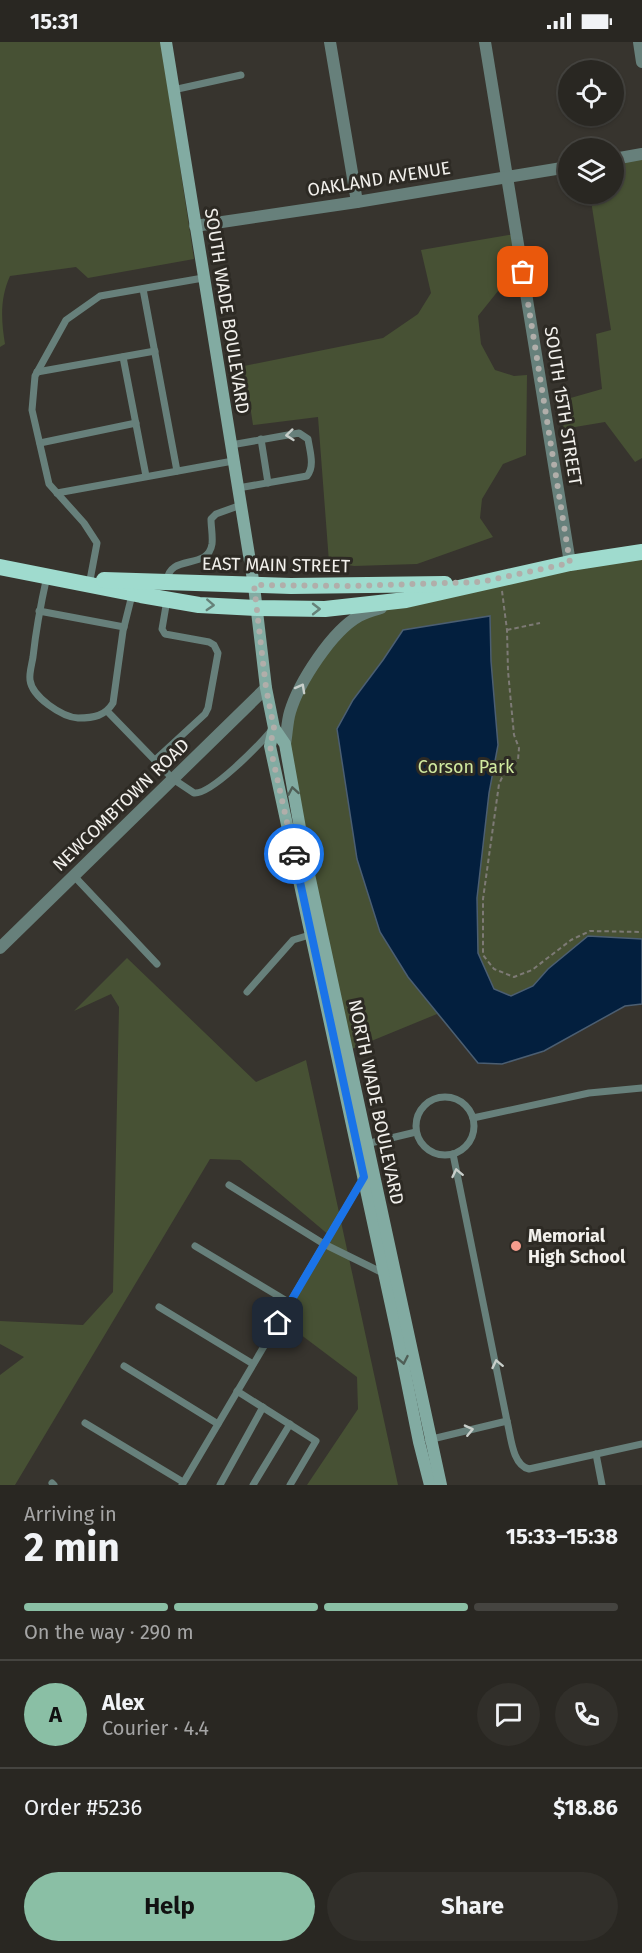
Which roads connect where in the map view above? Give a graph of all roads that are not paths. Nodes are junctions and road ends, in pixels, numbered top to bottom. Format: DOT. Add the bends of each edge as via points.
graph roads {
  1 [pos="166,42"];
  2 [pos="330,42"];
  3 [pos="485,42"];
  4 [pos="639,42"];
  5 [pos="642,62"];
  6 [pos="241,75"];
  7 [pos="173,90"];
  8 [pos="642,154"];
  9 [pos="624,157"];
  10 [pos="558,169"];
  11 [pos="507,177"];
  12 [pos="357,202"];
  13 [pos="195,226"];
  14 [pos="203,278"];
  15 [pos="143,289"];
  16 [pos="155,351"];
  17 [pos="123,357"];
  18 [pos="37,372"];
  19 [pos="136,423"];
  20 [pos="261,439"];
  21 [pos="39,443"];
  22 [pos="231,445"];
  23 [pos="233,461"];
  24 [pos="177,471"];
  25 [pos="146,477"];
  26 [pos="268,483"];
  27 [pos="238,488"];
  28 [pos="57,493"];
  29 [pos="241,505"];
  30 [pos="642,552"];
  31 [pos="570,563"];
  32 [pos="0,567"];
  33 [pos="47,576"];
  34 [pos="70,580"];
  35 [pos="90,580"];
  36 [pos="167,582"];
  37 [pos="481,582"];
  38 [pos="254,585"];
  39 [pos="133,594"];
  40 [pos="167,600"];
  41 [pos="406,600"];
  42 [pos="257,608"];
  43 [pos="39,611"];
  44 [pos="124,627"];
  45 [pos="266,688"];
  46 [pos="108,712"];
  47 [pos="274,728"];
  48 [pos="285,744"];
  49 [pos="155,760"];
  50 [pos="173,778"];
  51 [pos="74,876"];
  52 [pos="316,934"];
  53 [pos="0,948"];
  54 [pos="157,964"];
  55 [pos="247,992"];
  56 [pos="642,1088"];
  57 [pos="473,1118"];
  58 [pos="416,1132"];
  59 [pos="362,1146"];
  60 [pos="453,1154"];
  61 [pos="364,1177"];
  62 [pos="230,1185"];
  63 [pos="324,1244"];
  64 [pos="195,1246"];
  65 [pos="385,1274"];
  66 [pos="290,1302"];
  67 [pos="159,1307"];
  68 [pos="253,1364"];
  69 [pos="124,1366"];
  70 [pos="237,1391"];
  71 [pos="263,1407"];
  72 [pos="507,1421"];
  73 [pos="85,1423"];
  74 [pos="218,1424"];
  75 [pos="290,1424"];
  76 [pos="425,1440"];
  77 [pos="642,1444"];
  78 [pos="596,1454"];
  79 [pos="182,1484"];
  80 [pos="220,1485"];
  81 [pos="253,1485"];
  82 [pos="290,1485"];
  83 [pos="430,1485"];
  84 [pos="441,1485"];
  85 [pos="602,1485"];
  1 -- 7 [label="main road, SOUTH WADE BOULEVARD"];
  2 -- 12 [label="street"];
  3 -- 11 [label="street, SOUTH 15TH STREET"];
  4 -- 5 [label="street"];
  6 -- 7 [label="lane"];
  7 -- 13 [label="main road, SOUTH WADE BOULEVARD"];
  8 -- 9 [label="street"];
  10 -- 11 [label="street, OAKLAND AVENUE"];
  11 -- 12 [label="street, OAKLAND AVENUE"];
  11 -- 31 [label="street, SOUTH 15TH STREET"];
  12 -- 13 [label="street, OAKLAND AVENUE"];
  13 -- 14 [label="main road, SOUTH WADE BOULEVARD"];
  14 -- 15 [label="lane"];
  14 -- 22 [label="main road, SOUTH WADE BOULEVARD"];
  15 -- 16 [label="lane"];
  15 -- 18 [label="lane" via="100,296 66,320"];
  16 -- 17 [label="lane"];
  16 -- 24 [label="lane"];
  17 -- 18 [label="lane"];
  17 -- 19 [label="lane"];
  18 -- 21 [label="lane" via="32,410"];
  19 -- 21 [label="lane"];
  19 -- 25 [label="lane"];
  20 -- 22 [label="lane"];
  20 -- 26 [label="lane"];
  26 -- 20 [label="lane, one-way" via="307,476 312,463 304,435"];
  21 -- 28 [label="lane" via="49,484"];
  22 -- 23 [label="main road, SOUTH WADE BOULEVARD"];
  23 -- 24 [label="lane"];
  23 -- 27 [label="main road, SOUTH WADE BOULEVARD"];
  24 -- 25 [label="lane"];
  25 -- 28 [label="lane"];
  26 -- 27 [label="lane"];
  27 -- 29 [label="main road, SOUTH WADE BOULEVARD"];
  28 -- 35 [label="lane" via="97,543"];
  29 -- 36 [label="lane" via="211,519 209,551 189,564 171,568"];
  29 -- 38 [label="main road, SOUTH WADE BOULEVARD"];
  30 -- 31 [label="highway, EAST MAIN STREET"];
  31 -- 37 [label="highway, EAST MAIN STREET"];
  32 -- 33 [label="highway, EAST MAIN STREET"];
  33 -- 34 [label="highway, EAST MAIN STREET"];
  33 -- 43 [label="lane"];
  34 -- 35 [label="highway, EAST MAIN STREET"];
  34 -- 39 [label="highway, EAST MAIN STREET"];
  35 -- 36 [label="highway, EAST MAIN STREET"];
  36 -- 38 [label="highway, EAST MAIN STREET"];
  37 -- 38 [label="highway, EAST MAIN STREET"];
  37 -- 41 [label="highway, EAST MAIN STREET"];
  38 -- 42 [label="main road, NORTH WADE BOULEVARD"];
  39 -- 40 [label="highway, EAST MAIN STREET"];
  39 -- 44 [label="lane"];
  40 -- 42 [label="highway, EAST MAIN STREET, one-way"];
  40 -- 49 [label="lane" via="162,628 165,634 209,642 218,653 205,714"];
  42 -- 41 [label="highway, EAST MAIN STREET, one-way" via="325,609"];
  48 -- 41 [label="street, one-way" via="295,698 327,645 360,615"];
  42 -- 45 [label="main road, NORTH WADE BOULEVARD"];
  43 -- 44 [label="lane"];
  43 -- 46 [label="lane" via="30,681 37,694 53,708 76,718"];
  44 -- 46 [label="lane" via="113,703"];
  45 -- 47 [label="main road, NORTH WADE BOULEVARD"];
  45 -- 50 [label="street, NEWCOMBTOWN ROAD"];
  46 -- 49 [label="lane"];
  47 -- 48 [label="main road, NORTH WADE BOULEVARD"];
  47 -- 50 [label="lane" via="253,752 204,791 194,793"];
  47 -- 52 [label="main road, NORTH WADE BOULEVARD" via="270,746"];
  52 -- 48 [label="main road, NORTH WADE BOULEVARD, one-way"];
  49 -- 50 [label="lane"];
  50 -- 51 [label="street, NEWCOMBTOWN ROAD"];
  51 -- 53 [label="street, NEWCOMBTOWN ROAD"];
  51 -- 54 [label="lane"];
  52 -- 55 [label="lane" via="293,940"];
  52 -- 59 [label="main road, NORTH WADE BOULEVARD"];
  56 -- 57 [label="lane" via="589,1092"];
  57 -- 58 [label="lane" via="462,1102 443,1096 424,1104 418,1113"];
  57 -- 60 [label="lane" via="468,1144"];
  58 -- 59 [label="lane"];
  58 -- 60 [label="lane" via="434,1153"];
  59 -- 61 [label="main road, NORTH WADE BOULEVARD"];
  59 -- 76 [label="main road, NORTH WADE BOULEVARD"];
  72 -- 60 [label="lane, one-way"];
  61 -- 63 [label="lane"];
  61 -- 65 [label="main road, NORTH WADE BOULEVARD"];
  62 -- 63 [label="lane"];
  63 -- 65 [label="lane"];
  63 -- 66 [label="lane"];
  64 -- 66 [label="lane"];
  65 -- 76 [label="main road, NORTH WADE BOULEVARD, one-way"];
  66 -- 68 [label="lane"];
  67 -- 68 [label="lane"];
  68 -- 70 [label="lane"];
  69 -- 74 [label="lane"];
  70 -- 71 [label="lane"];
  70 -- 74 [label="lane"];
  71 -- 75 [label="lane"];
  71 -- 80 [label="lane"];
  76 -- 72 [label="lane, one-way"];
  72 -- 78 [label="lane" via="517,1462 522,1467 529,1469"];
  73 -- 79 [label="lane"];
  74 -- 79 [label="lane"];
  75 -- 81 [label="lane"];
  75 -- 82 [label="lane" via="316,1441"];
  76 -- 83 [label="main road, NORTH WADE BOULEVARD"];
  76 -- 84 [label="main road, NORTH WADE BOULEVARD"];
  77 -- 78 [label="lane"];
  78 -- 85 [label="lane"];
}
